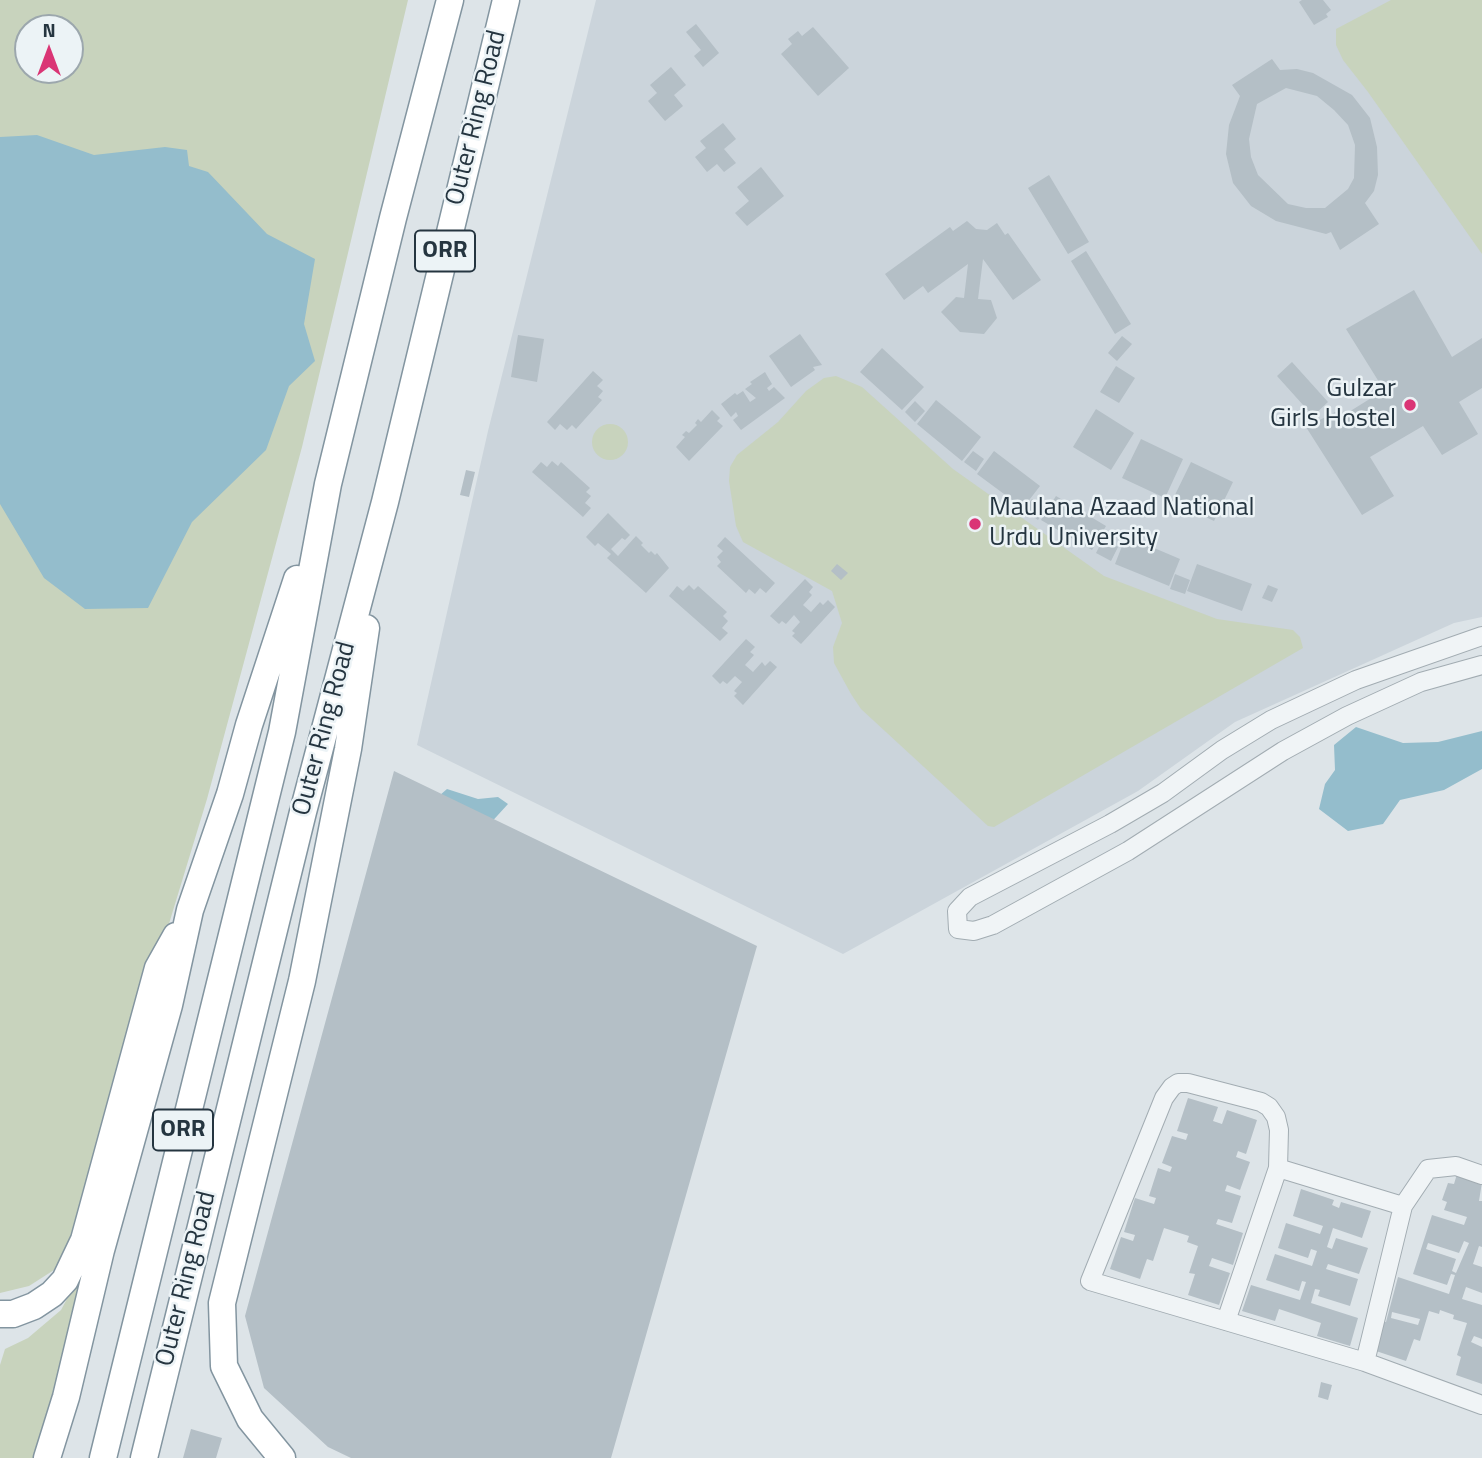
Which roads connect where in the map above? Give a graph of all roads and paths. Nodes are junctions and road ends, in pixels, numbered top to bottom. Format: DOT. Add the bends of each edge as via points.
graph roads {
  1 [pos="450,0"];
  2 [pos="506,0"];
  3 [pos="328,484"];
  4 [pos="385,502"];
  5 [pos="1482,636"];
  6 [pos="1482,665"];
  7 [pos="190,910"];
  8 [pos="1278,1168"];
  9 [pos="1482,1175"];
  10 [pos="1403,1206"];
  11 [pos="0,1314"];
  12 [pos="1226,1321"];
  13 [pos="1364,1362"];
  14 [pos="1482,1405"];
  15 [pos="47,1458"];
  16 [pos="103,1458"];
  17 [pos="144,1458"];
  18 [pos="282,1458"];
  1 -- 3 [label="highway, Outer Ring Road / ORR"];
  2 -- 4 [label="highway, Outer Ring Road / ORR"];
  3 -- 7 [label="highway, ORR"];
  3 -- 16 [label="highway, Outer Ring Road / ORR" via="282,732"];
  4 -- 17 [label="highway, Outer Ring Road / ORR" via="303,812"];
  4 -- 18 [label="highway, ORR" via="348,749 302,981 222,1303 224,1366 250,1419"];
  5 -- 6 [label="street" via="1356,680 1271,720 1163,793 970,897 957,911 958,929 974,931 1005,918 1128,851 1283,751 1347,716 1421,682"];
  7 -- 11 [label="highway, ORR" via="158,968 84,1240 65,1280 52,1294 34,1306"];
  7 -- 15 [label="highway, ORR"];
  8 -- 10 [label="street"];
  8 -- 12 [label="street"];
  8 -- 12 [label="street" via="1279,1130 1269,1107 1188,1083 1171,1087 1090,1281"];
  9 -- 10 [label="street" via="1456,1166 1428,1169"];
  10 -- 13 [label="street"];
  12 -- 13 [label="street"];
  13 -- 14 [label="street"];
}
